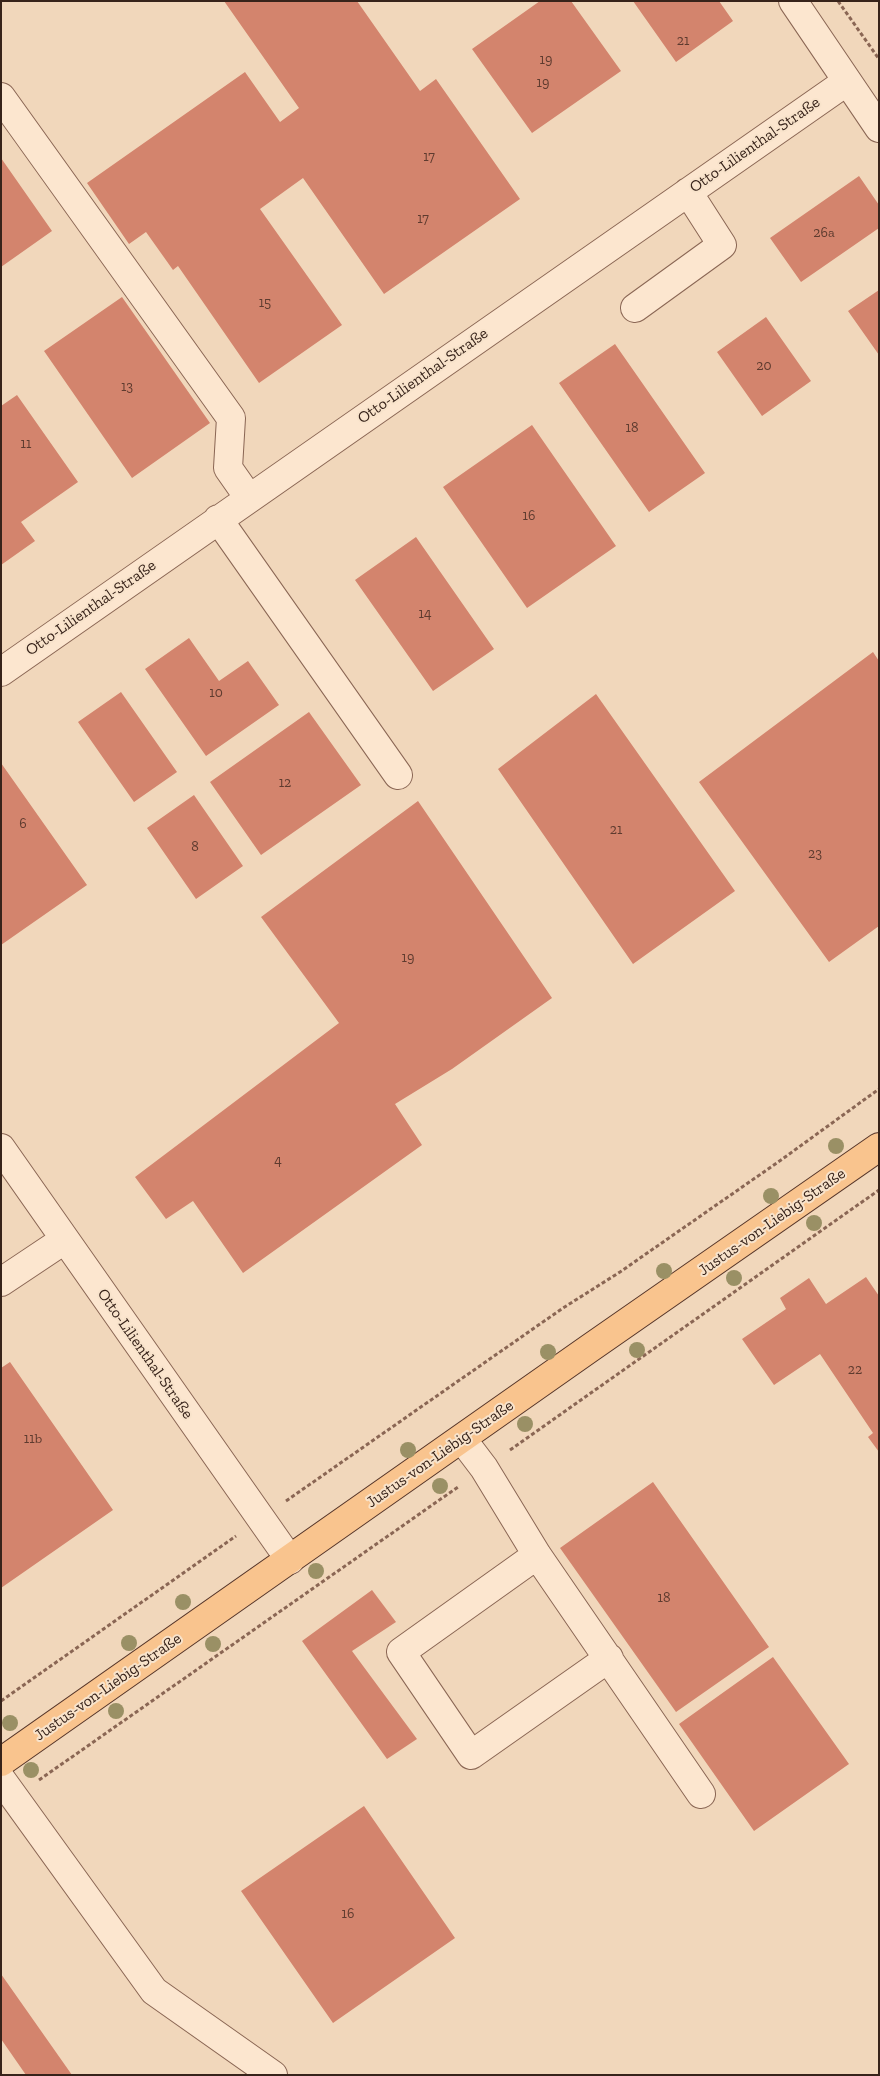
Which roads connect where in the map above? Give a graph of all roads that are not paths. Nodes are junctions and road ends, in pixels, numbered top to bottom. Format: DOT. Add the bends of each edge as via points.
graph roads {
  1 [pos="793,1"];
  2 [pos="846,82"];
  3 [pos="1,97"];
  4 [pos="879,128"];
  5 [pos="688,192"];
  6 [pos="635,308"];
  7 [pos="249,498"];
  8 [pos="218,519"];
  9 [pos="1,672"];
  10 [pos="398,775"];
  11 [pos="1,1148"];
  12 [pos="877,1152"];
  13 [pos="64,1240"];
  14 [pos="1,1282"];
  15 [pos="462,1439"];
  16 [pos="537,1555"];
  17 [pos="290,1560"];
  18 [pos="609,1658"];
  19 [pos="1,1762"];
  20 [pos="8,1788"];
  21 [pos="701,1794"];
  22 [pos="273,2075"];
  1 -- 2 [label="street"];
  2 -- 4 [label="street"];
  2 -- 5 [label="street, Otto-Lilienthal-Straße"];
  3 -- 7 [label="street" via="231,418 228,468"];
  5 -- 6 [label="street" via="722,246"];
  5 -- 7 [label="street, Otto-Lilienthal-Straße"];
  7 -- 8 [label="street, Otto-Lilienthal-Straße"];
  8 -- 9 [label="street, Otto-Lilienthal-Straße"];
  8 -- 10 [label="street"];
  11 -- 13 [label="street, Otto-Lilienthal-Straße"];
  12 -- 15 [label="main road, Justus-von-Liebig-Straße"];
  13 -- 14 [label="street"];
  13 -- 17 [label="street, Otto-Lilienthal-Straße"];
  15 -- 16 [label="street" via="484,1468"];
  15 -- 17 [label="main road, Justus-von-Liebig-Straße"];
  16 -- 18 [label="street"];
  16 -- 18 [label="street" via="401,1652 471,1755"];
  17 -- 19 [label="main road, Justus-von-Liebig-Straße"];
  18 -- 21 [label="street"];
  20 -- 22 [label="street" via="154,1991"];
}
